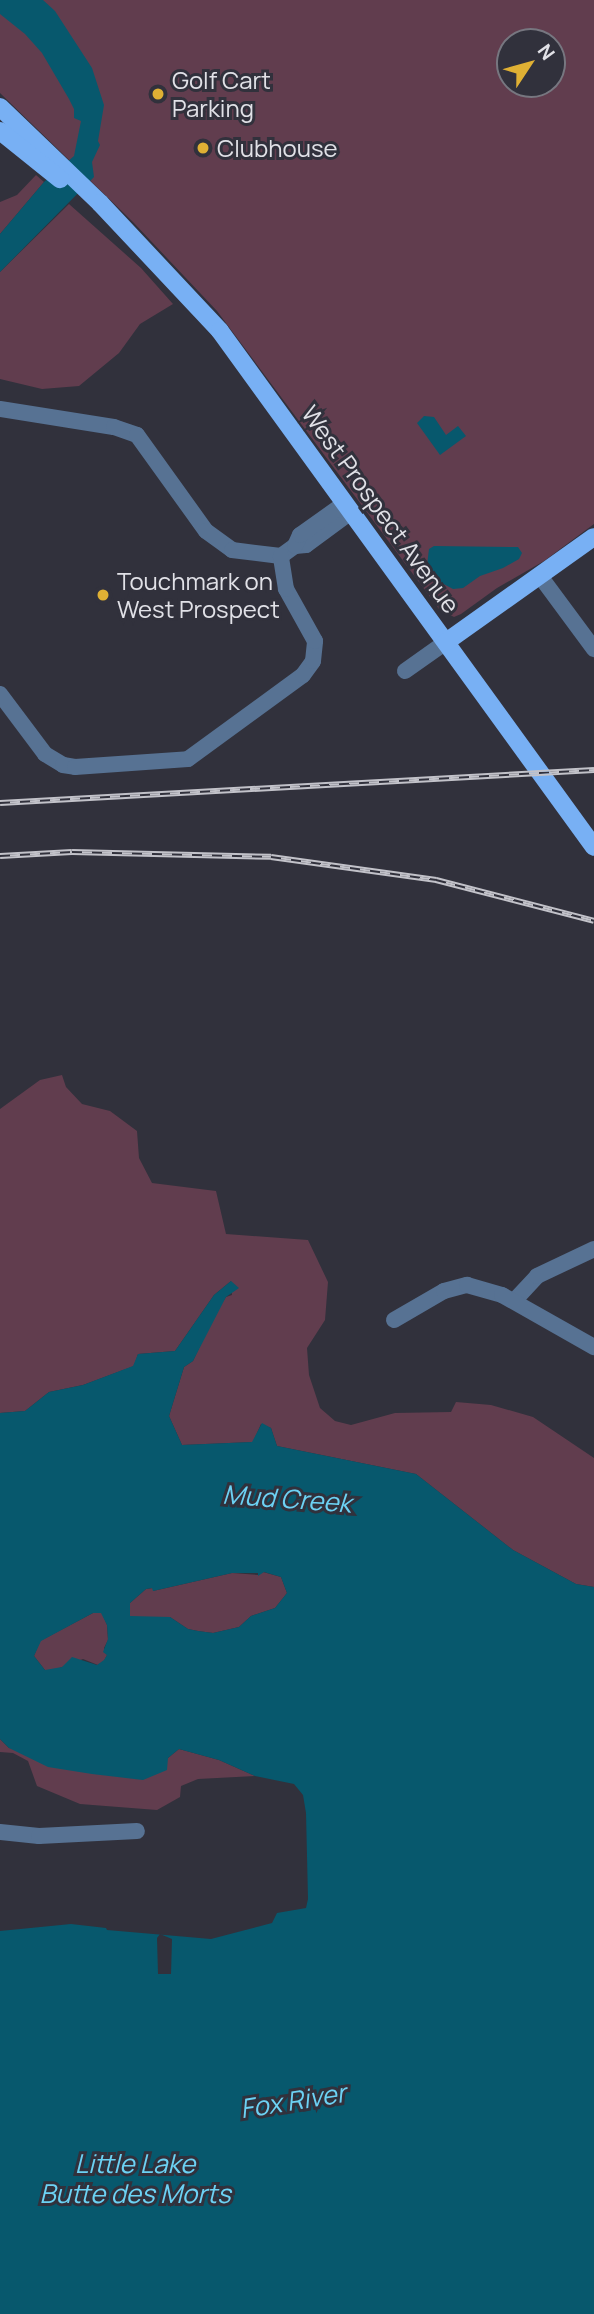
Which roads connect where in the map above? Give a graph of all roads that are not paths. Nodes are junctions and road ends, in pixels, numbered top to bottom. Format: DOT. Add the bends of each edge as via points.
graph roads {
  1 [pos="0,107"];
  2 [pos="0,131"];
  3 [pos="54,167"];
  4 [pos="0,409"];
  5 [pos="348,508"];
  6 [pos="594,537"];
  7 [pos="288,551"];
  8 [pos="540,576"];
  9 [pos="446,642"];
  10 [pos="594,649"];
  11 [pos="405,671"];
  12 [pos="0,694"];
  13 [pos="594,847"];
  14 [pos="594,1249"];
  15 [pos="514,1301"];
  16 [pos="394,1320"];
  17 [pos="594,1347"];
  18 [pos="136,1831"];
  19 [pos="0,1832"];
  1 -- 3 [label="main road, West Prospect Avenue"];
  2 -- 3 [label="main road, West Prospect Avenue"];
  3 -- 5 [label="main road, West Prospect Avenue" via="165,270 220,331"];
  4 -- 7 [label="street" via="129,430 218,542 239,551"];
  5 -- 7 [label="street" via="306,545"];
  5 -- 9 [label="main road, West Prospect Avenue"];
  6 -- 8 [label="main road"];
  7 -- 12 [label="street" via="286,589 315,641 313,661 303,675 188,759 63,765 45,754"];
  8 -- 9 [label="main road"];
  8 -- 10 [label="street"];
  9 -- 11 [label="street"];
  9 -- 13 [label="main road, West Prospect Avenue"];
  14 -- 15 [label="street" via="537,1276"];
  15 -- 16 [label="street" via="467,1285 444,1291"];
  15 -- 17 [label="street"];
  18 -- 19 [label="street" via="39,1836"];
}
